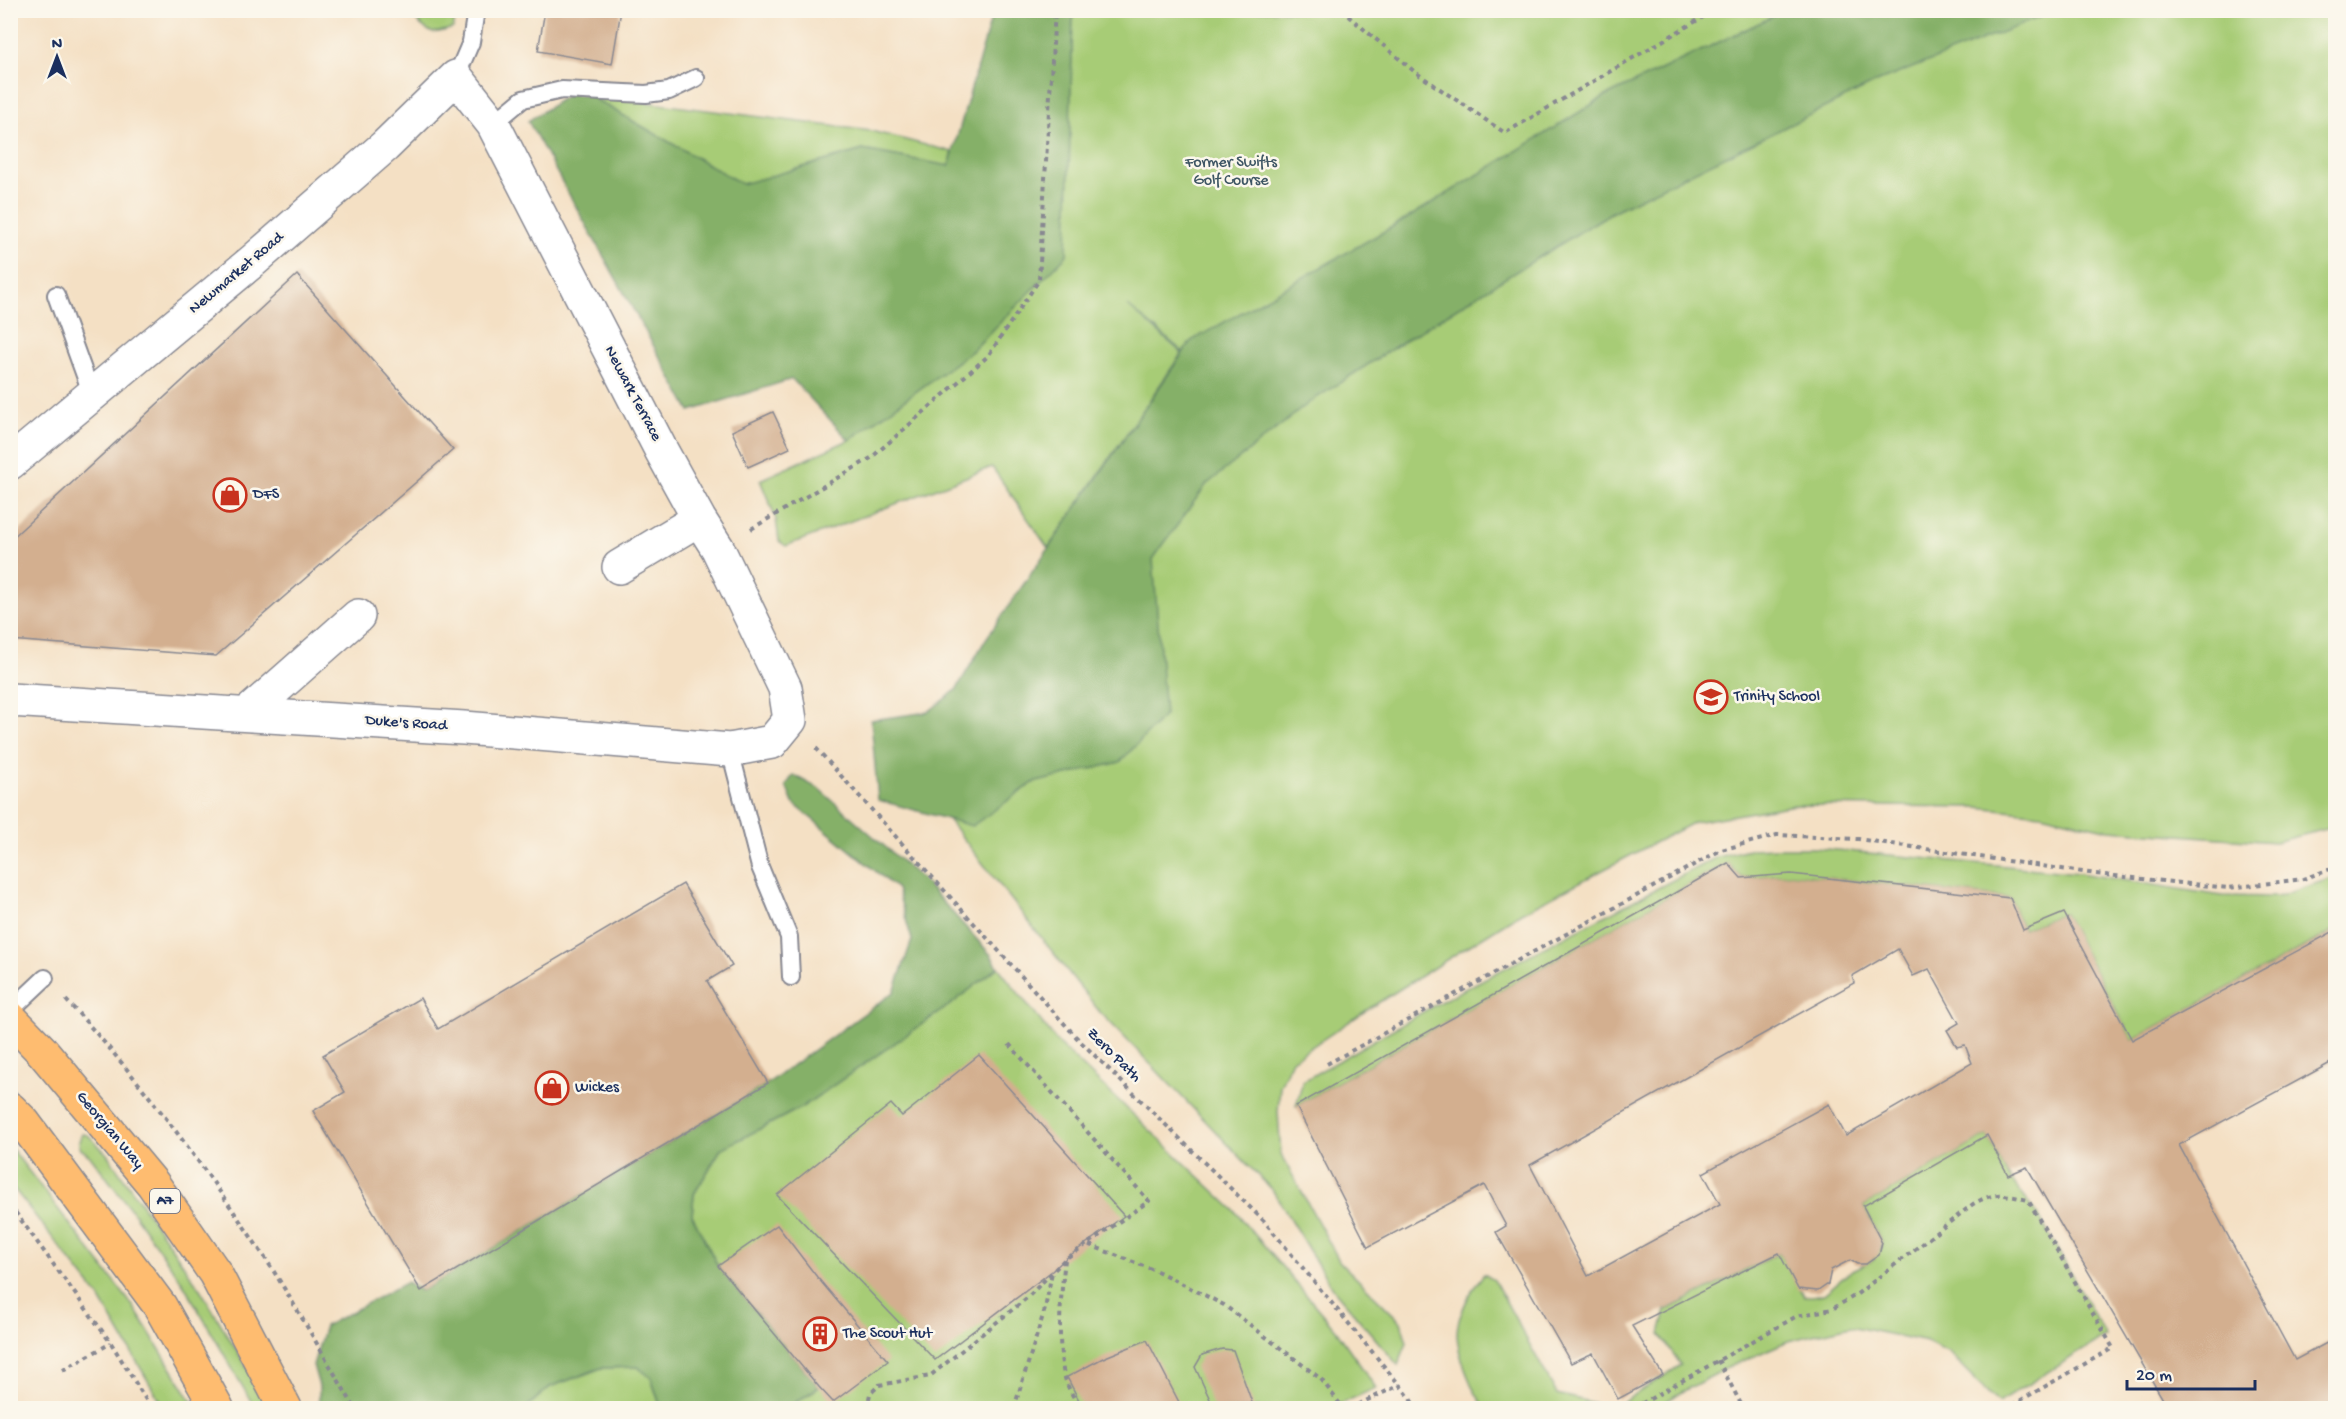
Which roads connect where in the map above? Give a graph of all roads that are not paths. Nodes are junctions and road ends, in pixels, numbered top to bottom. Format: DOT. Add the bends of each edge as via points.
graph roads {
  1 [pos="476,10"];
  2 [pos="456,77"];
  3 [pos="696,78"];
  4 [pos="493,124"];
  5 [pos="56,295"];
  6 [pos="92,394"];
  7 [pos="10,463"];
  8 [pos="699,519"];
  9 [pos="619,567"];
  10 [pos="358,616"];
  11 [pos="10,700"];
  12 [pos="248,713"];
  13 [pos="790,720"];
  14 [pos="730,750"];
  15 [pos="791,977"];
  16 [pos="45,978"];
  17 [pos="10,1011"];
  18 [pos="10,1018"];
  19 [pos="10,1109"];
  20 [pos="217,1408"];
  21 [pos="285,1408"];
  1 -- 2 [label="lane" via="471,42"];
  2 -- 4 [label="street, Newark Terrace"];
  2 -- 6 [label="street, Newmarket Road" via="350,177"];
  3 -- 4 [label="lane" via="669,91 646,94 552,92 523,99"];
  4 -- 8 [label="street, Newark Terrace"];
  5 -- 6 [label="lane"];
  6 -- 7 [label="street, Newmarket Road"];
  8 -- 9 [label="street"];
  8 -- 13 [label="street, Newark Terrace" via="718,549 785,688"];
  10 -- 12 [label="street"];
  11 -- 12 [label="street, Duke's Road"];
  12 -- 14 [label="street, Duke's Road"];
  13 -- 14 [label="street, Duke's Road" via="772,742"];
  14 -- 15 [label="lane" via="760,867 789,938"];
  16 -- 17 [label="lane"];
  18 -- 21 [label="main road, Georgian Way / A7" via="43,1052 165,1202 215,1273"];
  19 -- 20 [label="main road" via="160,1306"];
}
